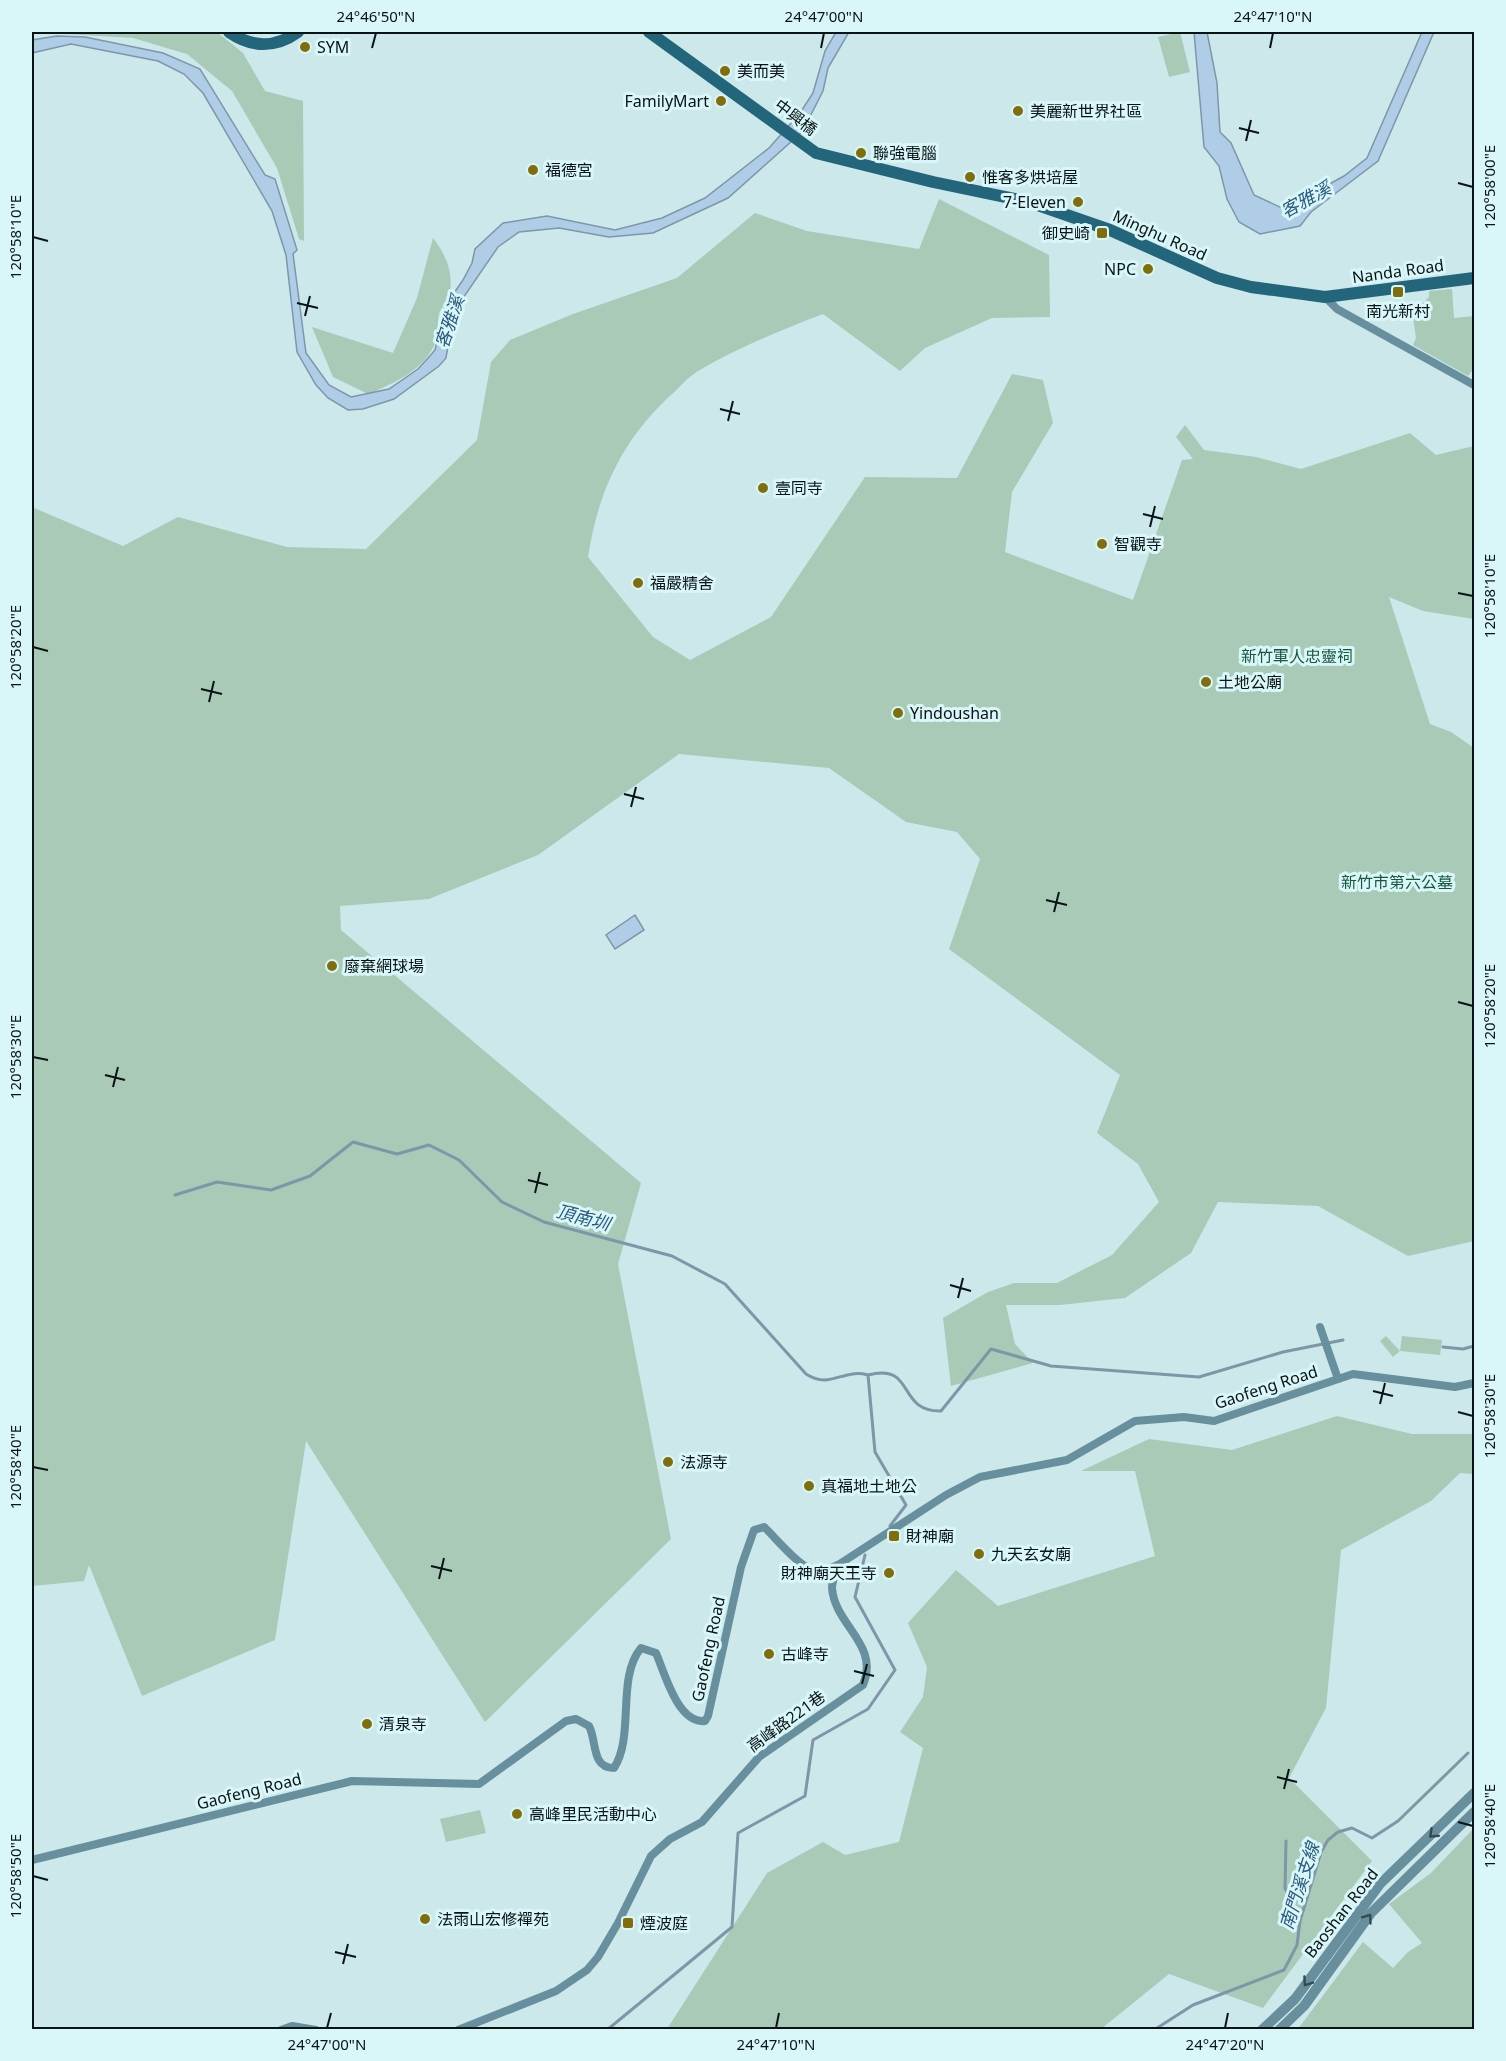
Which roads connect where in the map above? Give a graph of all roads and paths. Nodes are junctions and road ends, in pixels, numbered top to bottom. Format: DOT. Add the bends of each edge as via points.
graph roads {
  1 [pos="229,32"];
  2 [pos="298,32"];
  3 [pos="649,32"];
  4 [pos="816,153"];
  5 [pos="1474,278"];
  6 [pos="1325,297"];
  7 [pos="1474,385"];
  8 [pos="1320,1327"];
  9 [pos="1338,1379"];
  10 [pos="1474,1383"];
  11 [pos="838,1565"];
  12 [pos="1474,1793"];
  13 [pos="1474,1812"];
  14 [pos="32,1860"];
  15 [pos="281,2030"];
  16 [pos="316,2030"];
  17 [pos="458,2030"];
  18 [pos="1262,2030"];
  19 [pos="1279,2030"];
  1 -- 2 [label="main road" via="263,45"];
  3 -- 4 [label="main road, 中興橋"];
  4 -- 6 [label="main road, Minghu Road" via="1029,202 1110,230 1217,278"];
  5 -- 6 [label="main road, Nanda Road"];
  6 -- 7 [label="street" via="1337,309"];
  8 -- 9 [label="street"];
  9 -- 10 [label="street, Gaofeng Road" via="1353,1374 1455,1387"];
  9 -- 11 [label="street, Gaofeng Road" via="1214,1421 1184,1417 1134,1421 1067,1460 980,1477"];
  11 -- 14 [label="street, Gaofeng Road" via="814,1571 764,1527 754,1530 741,1567 708,1716 705,1721 696,1722 688,1718 656,1653 641,1648 632,1667 621,1748 614,1768 599,1763 589,1726 576,1719 566,1720 479,1784 352,1781"];
  11 -- 17 [label="street, 高峰路221巷" via="832,1586 836,1605 868,1657 869,1671 863,1685 759,1757 702,1822 670,1839 651,1856 618,1923 587,1970 556,1990"];
  12 -- 18 [label="street, Baoshan Road, one-way" via="1380,1884 1295,1999"];
  19 -- 13 [label="street, Baoshan Road, one-way" via="1304,2006 1371,1913"];
  15 -- 16 [label="street" via="292,2026"];
}
